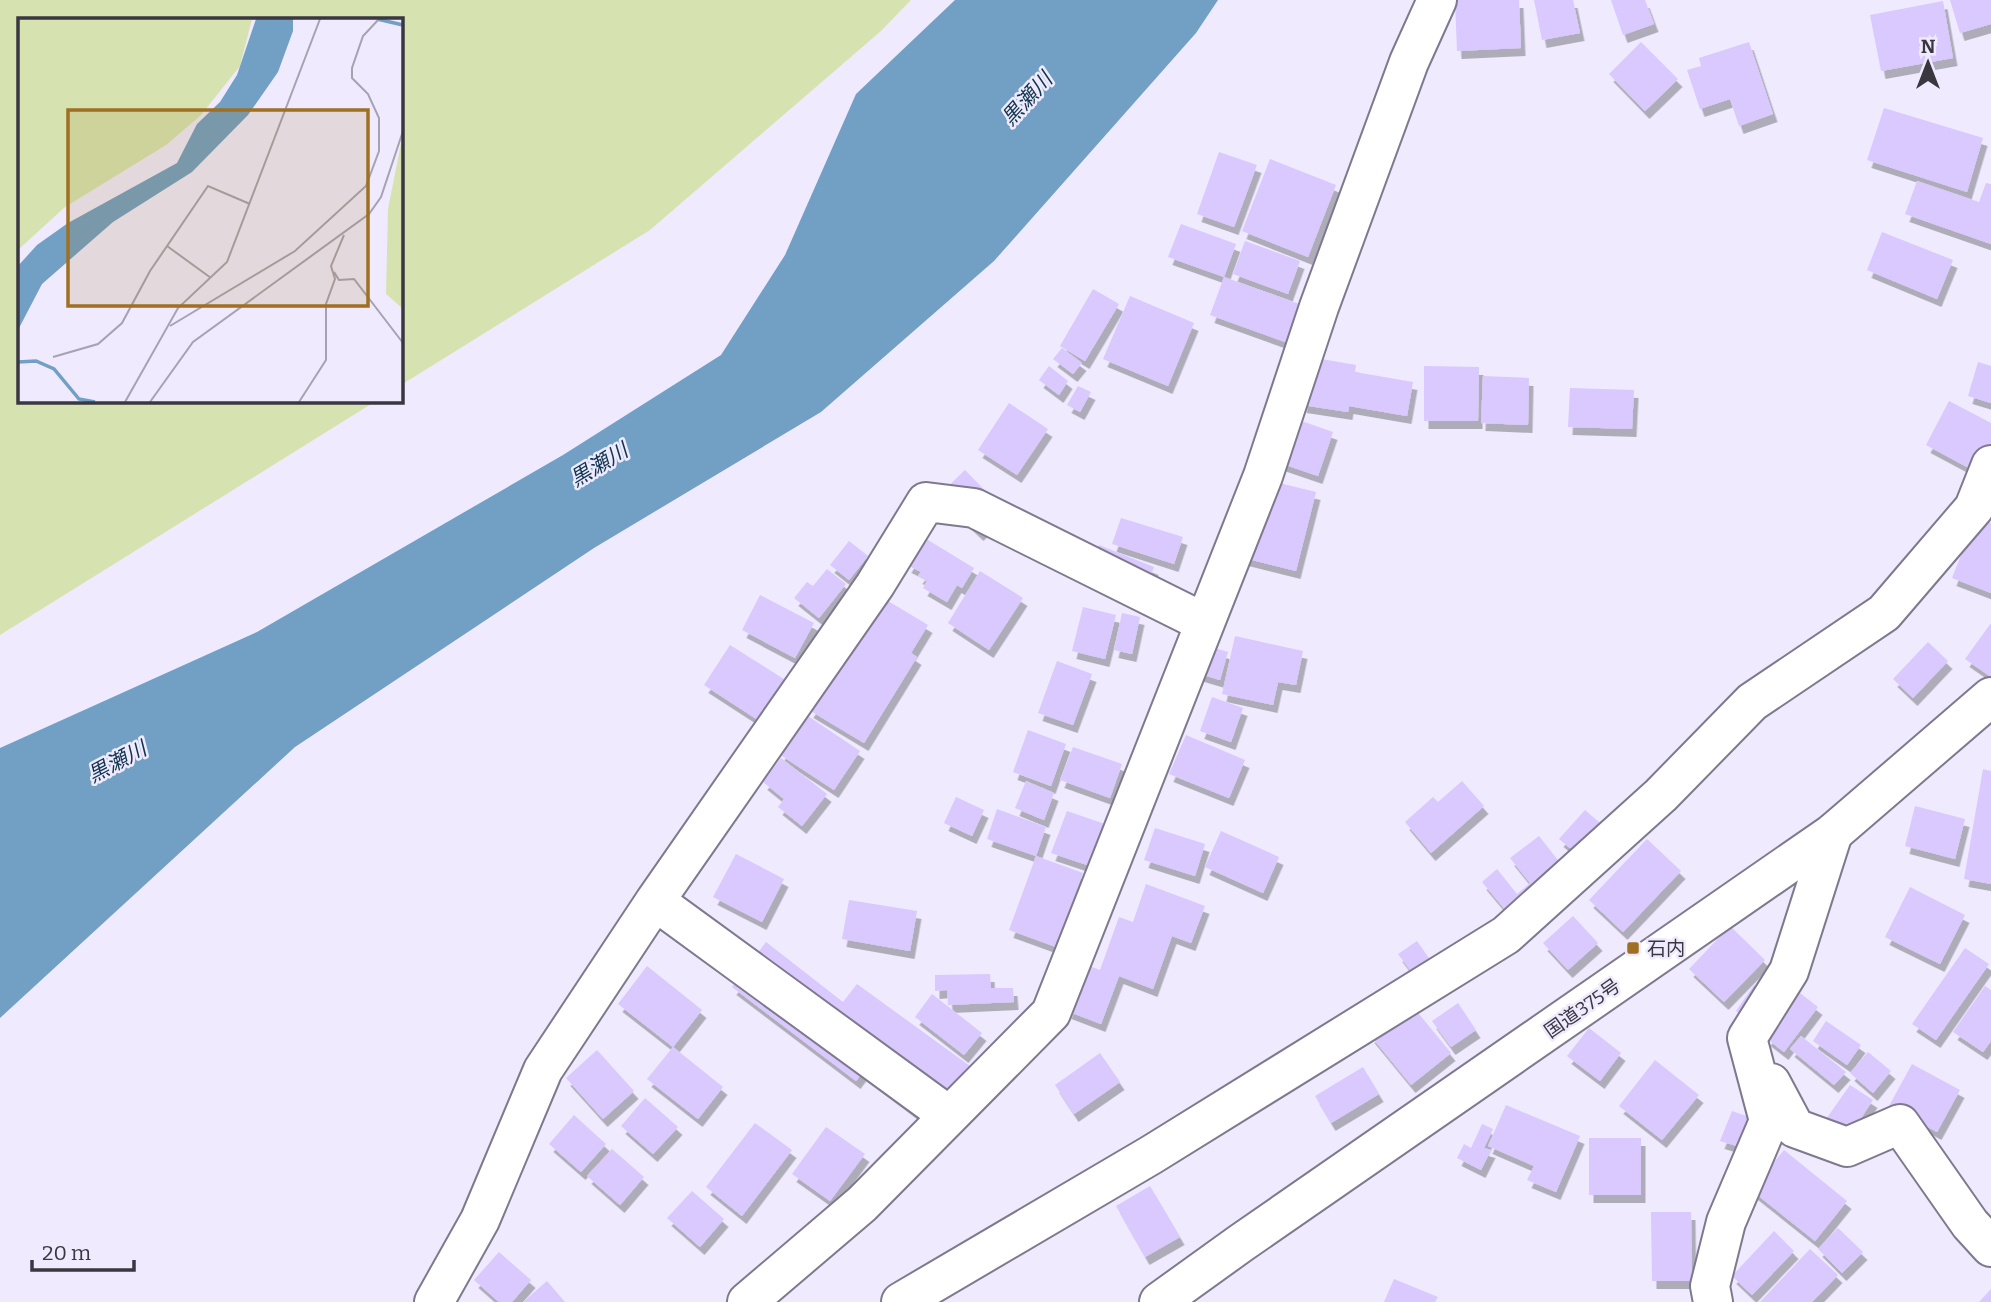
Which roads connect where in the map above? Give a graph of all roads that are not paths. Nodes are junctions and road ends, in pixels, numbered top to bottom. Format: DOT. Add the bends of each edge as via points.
graph roads {
  1 [pos="1437,0"];
  2 [pos="1991,465"];
  3 [pos="1205,623"];
  4 [pos="1991,697"];
  5 [pos="1833,833"];
  6 [pos="655,901"];
  7 [pos="1747,1038"];
  8 [pos="948,1115"];
  9 [pos="1991,1247"];
  10 [pos="434,1302"];
  11 [pos="747,1302"];
  12 [pos="901,1302"];
  13 [pos="1160,1302"];
  14 [pos="1713,1302"];
  1 -- 3 [label="main road" via="1409,62 1263,476"];
  2 -- 12 [label="main road" via="1974,508 1884,613 1752,702 1661,795 1506,936 1151,1156"];
  3 -- 6 [label="main road" via="974,508 926,502 876,584"];
  3 -- 8 [label="main road" via="1051,1013"];
  4 -- 5 [label="main road, 国道375号"];
  5 -- 7 [label="main road" via="1789,971"];
  5 -- 13 [label="main road, 国道375号"];
  6 -- 8 [label="main road"];
  6 -- 10 [label="main road" via="543,1070 480,1220"];
  7 -- 9 [label="main road" via="1795,1128 1847,1147 1900,1124"];
  7 -- 14 [label="main road" via="1769,1121 1726,1222 1710,1286"];
  8 -- 11 [label="main road" via="862,1204"];
}
